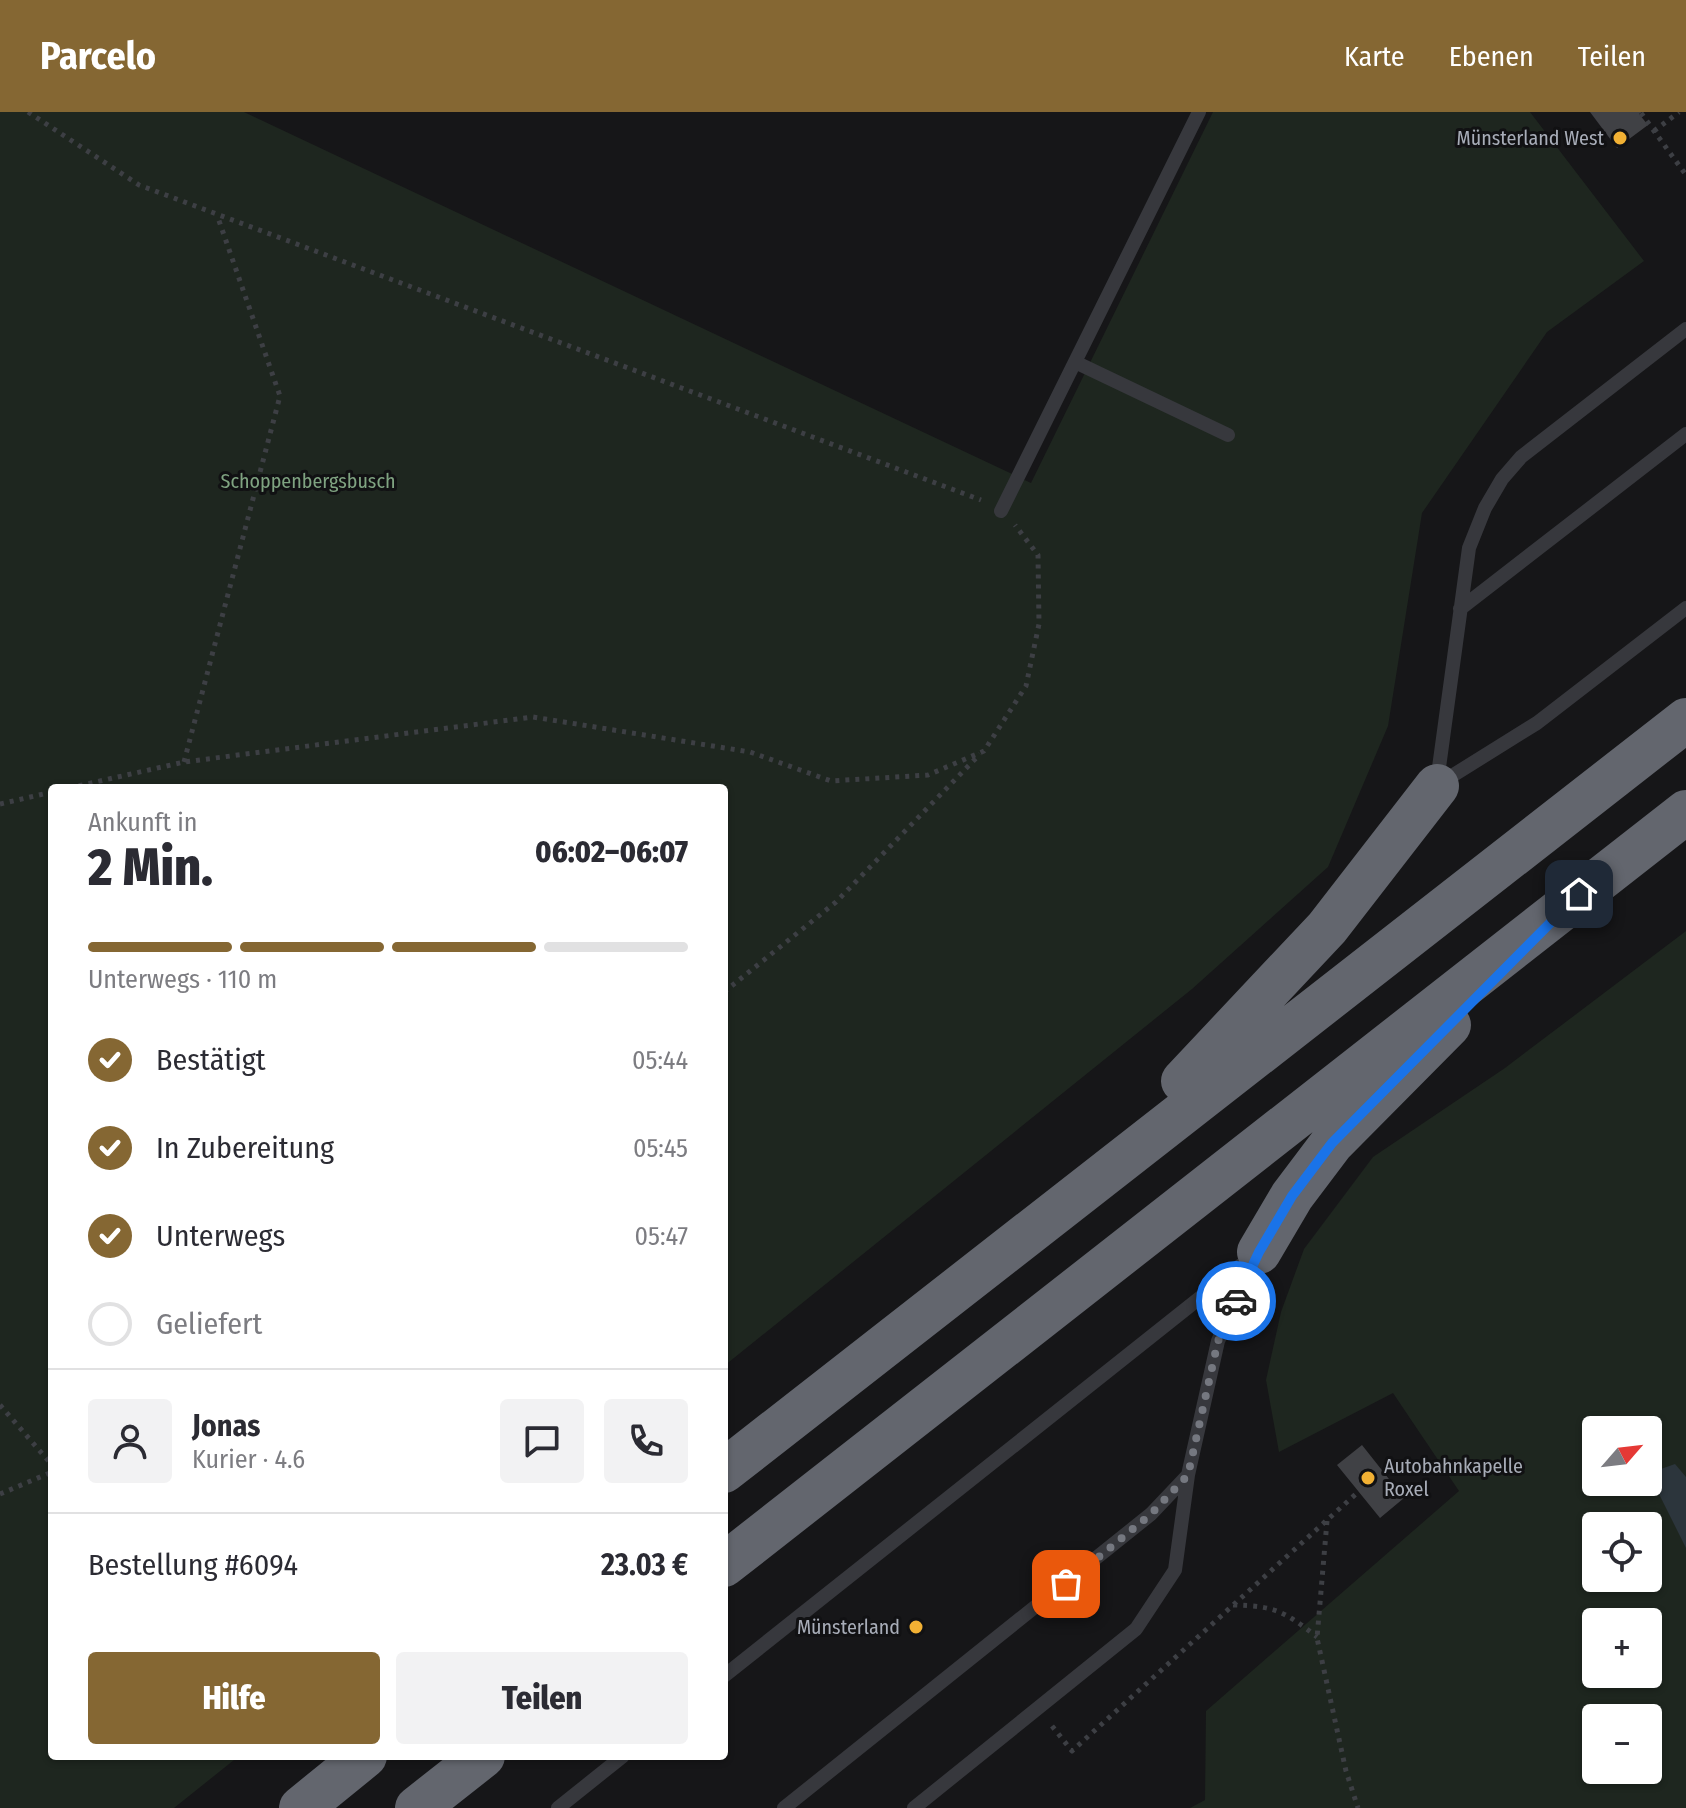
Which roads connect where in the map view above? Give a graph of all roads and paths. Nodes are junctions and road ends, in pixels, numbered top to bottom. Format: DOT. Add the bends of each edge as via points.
graph roads {
  1 [pos="28,112"];
  2 [pos="1199,112"];
  3 [pos="1679,112"];
  4 [pos="1641,113"];
  5 [pos="1654,131"];
  6 [pos="1686,174"];
  7 [pos="217,215"];
  8 [pos="1686,329"];
  9 [pos="1075,362"];
  10 [pos="1686,434"];
  11 [pos="1228,435"];
  12 [pos="1002,510"];
  13 [pos="1686,608"];
  14 [pos="1460,609"];
  15 [pos="1686,720"];
  16 [pos="984,751"];
  17 [pos="184,762"];
  18 [pos="87,784"];
  19 [pos="1437,786"];
  20 [pos="48,793"];
  21 [pos="0,804"];
  22 [pos="1686,812"];
  23 [pos="1579,894"];
  24 [pos="728,989"];
  25 [pos="1066,1201"];
  26 [pos="1259,1252"];
  27 [pos="0,1405"];
  28 [pos="48,1460"];
  29 [pos="728,1468"];
  30 [pos="48,1474"];
  31 [pos="1188,1475"];
  32 [pos="1358,1492"];
  33 [pos="0,1494"];
  34 [pos="1327,1520"];
  35 [pos="728,1562"];
  36 [pos="1232,1605"];
  37 [pos="1317,1638"];
  38 [pos="728,1673"];
  39 [pos="1038,1710"];
  40 [pos="360,1760"];
  41 [pos="478,1760"];
  42 [pos="618,1760"];
  43 [pos="301,1808"];
  44 [pos="417,1808"];
  45 [pos="558,1808"];
  46 [pos="784,1808"];
  47 [pos="914,1808"];
  48 [pos="1358,1808"];
  1 -- 7 [label="path" via="139,185"];
  2 -- 9 [label="lane"];
  3 -- 5 [label="path"];
  4 -- 5 [label="path"];
  5 -- 6 [label="path"];
  7 -- 12 [label="path"];
  7 -- 17 [label="path" via="280,396"];
  8 -- 14 [label="lane" via="1546,436 1502,479 1469,548"];
  9 -- 11 [label="lane"];
  9 -- 12 [label="lane"];
  10 -- 14 [label="lane"];
  12 -- 16 [label="path" via="1038,555 1039,624 1026,686"];
  13 -- 19 [label="lane" via="1537,723"];
  14 -- 19 [label="lane"];
  15 -- 25 [label="highway"];
  16 -- 17 [label="path" via="928,775 831,781 750,752 533,717"];
  16 -- 24 [label="path" via="836,902"];
  17 -- 18 [label="path"];
  19 -- 25 [label="highway" via="1288,973"];
  20 -- 21 [label="path"];
  22 -- 23 [label="highway"];
  23 -- 26 [label="highway" via="1332,1143"];
  23 -- 35 [label="highway"];
  25 -- 29 [label="highway"];
  26 -- 31 [label="lane" via="1218,1341"];
  26 -- 38 [label="lane"];
  27 -- 28 [label="path"];
  30 -- 33 [label="path"];
  31 -- 39 [label="lane" via="1175,1570 1155,1604 1136,1629"];
  31 -- 46 [label="lane" via="1151,1514"];
  32 -- 34 [label="path"];
  34 -- 36 [label="path"];
  34 -- 37 [label="path"];
  36 -- 37 [label="path" via="1269,1606"];
  36 -- 39 [label="path" via="1072,1751"];
  37 -- 48 [label="path"];
  39 -- 47 [label="lane"];
  40 -- 43 [label="highway"];
  41 -- 44 [label="highway"];
  42 -- 45 [label="lane"];
}
